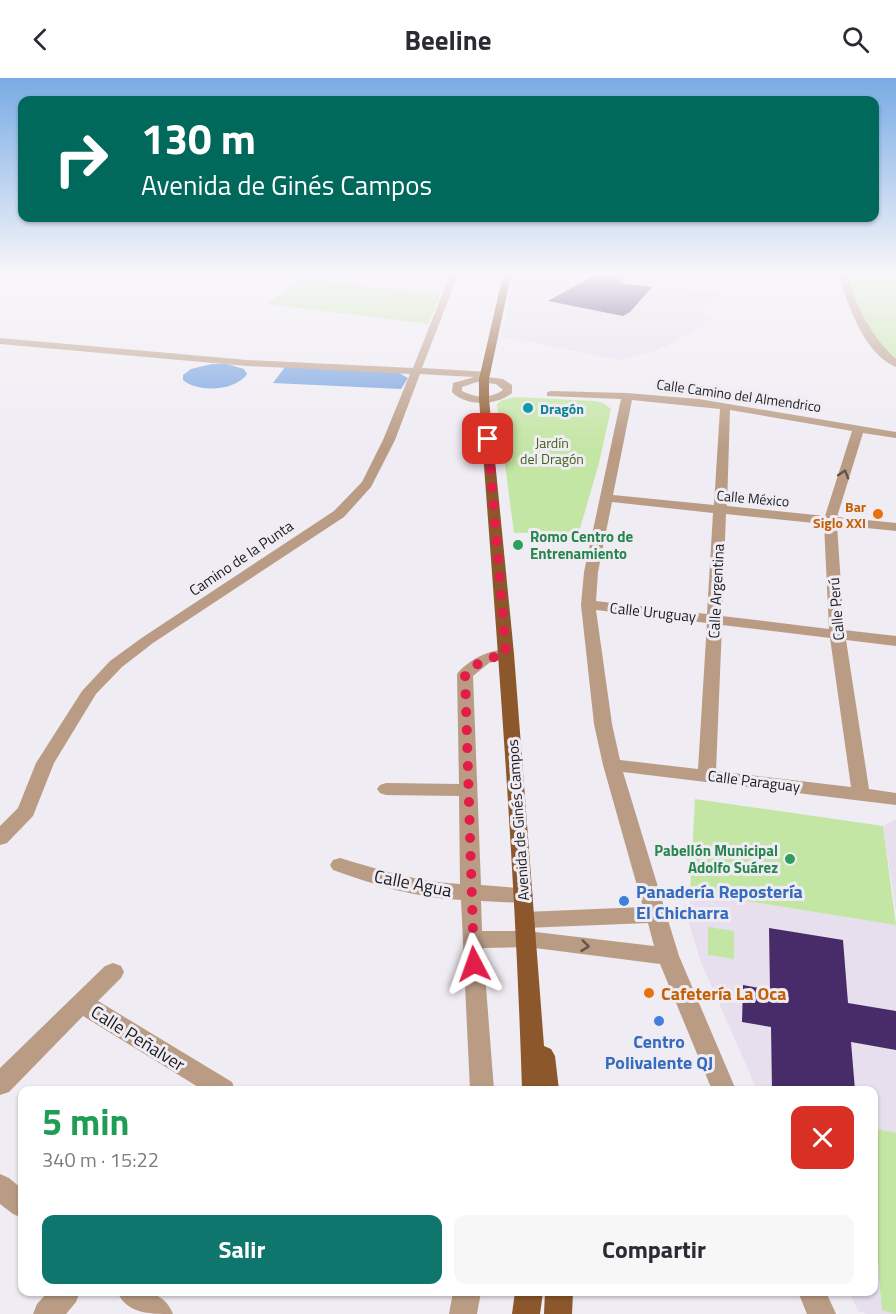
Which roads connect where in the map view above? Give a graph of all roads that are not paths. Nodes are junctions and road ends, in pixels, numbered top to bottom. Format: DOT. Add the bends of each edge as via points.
graph roads {
  1 [pos="432,333"];
  2 [pos="494,333"];
  3 [pos="866,333"];
  4 [pos="0,341"];
  5 [pos="896,364"];
  6 [pos="418,370"];
  7 [pos="448,371"];
  8 [pos="484,376"];
  9 [pos="457,385"];
  10 [pos="551,394"];
  11 [pos="627,396"];
  12 [pos="484,399"];
  13 [pos="725,407"];
  14 [pos="859,428"];
  15 [pos="892,433"];
  16 [pos="607,498"];
  17 [pos="720,510"];
  18 [pos="830,520"];
  19 [pos="896,527"];
  20 [pos="588,604"];
  21 [pos="715,619"];
  22 [pos="837,633"];
  23 [pos="896,641"];
  24 [pos="506,654"];
  25 [pos="612,765"];
  26 [pos="707,775"];
  27 [pos="386,789"];
  28 [pos="468,790"];
  29 [pos="861,794"];
  30 [pos="896,799"];
  31 [pos="0,838"];
  32 [pos="340,865"];
  33 [pos="471,893"];
  34 [pos="523,895"];
  35 [pos="656,915"];
  36 [pos="526,929"];
  37 [pos="472,940"];
  38 [pos="668,956"];
  39 [pos="113,972"];
  40 [pos="530,985"];
  41 [pos="83,1004"];
  42 [pos="0,1083"];
  43 [pos="216,1086"];
  44 [pos="482,1086"];
  45 [pos="534,1086"];
  46 [pos="547,1086"];
  47 [pos="722,1086"];
  48 [pos="0,1187"];
  49 [pos="18,1201"];
  50 [pos="63,1296"];
  51 [pos="136,1296"];
  52 [pos="466,1296"];
  53 [pos="528,1296"];
  54 [pos="559,1296"];
  55 [pos="814,1296"];
  56 [pos="47,1314"];
  57 [pos="159,1314"];
  58 [pos="463,1314"];
  59 [pos="526,1314"];
  60 [pos="558,1314"];
  61 [pos="822,1314"];
  1 -- 6 [label="street, Camino de la Punta"];
  2 -- 8 [label="main road, Avenida de Ginés Campos"];
  3 -- 5 [label="street"];
  4 -- 6 [label="street" via="247,363"];
  6 -- 7 [label="street"];
  6 -- 31 [label="street, Camino de la Punta" via="390,440 367,484 339,514 116,664 90,692 45,763 26,811"];
  7 -- 8 [label="street"];
  7 -- 9 [label="street" via="459,380"];
  8 -- 9 [label="street"];
  8 -- 12 [label="main road, Avenida de Ginés Campos"];
  8 -- 12 [label="street" via="505,384 508,391 500,397"];
  9 -- 12 [label="street" via="461,395"];
  10 -- 11 [label="street, Calle Camino del Almendrico"];
  11 -- 13 [label="street, Calle Camino del Almendrico"];
  11 -- 16 [label="street"];
  12 -- 24 [label="main road, Avenida de Ginés Campos"];
  13 -- 14 [label="street, Calle Camino del Almendrico"];
  13 -- 17 [label="street, Calle Argentina"];
  14 -- 15 [label="street, Calle Camino del Almendrico"];
  18 -- 14 [label="street, Calle Perú, one-way"];
  16 -- 17 [label="street, Calle México"];
  16 -- 20 [label="street"];
  17 -- 18 [label="street, Calle México"];
  17 -- 21 [label="street, Calle Argentina"];
  18 -- 19 [label="street, Calle México"];
  18 -- 22 [label="street, Calle Perú"];
  20 -- 21 [label="street, Calle Uruguay"];
  20 -- 25 [label="street"];
  21 -- 22 [label="street, Calle Uruguay"];
  21 -- 26 [label="street, Calle Argentina"];
  22 -- 23 [label="street, Calle Uruguay"];
  22 -- 29 [label="street, Calle Perú"];
  24 -- 28 [label="street" via="483,660 465,674"];
  24 -- 34 [label="main road, Avenida de Ginés Campos"];
  25 -- 26 [label="street, Calle Paraguay"];
  25 -- 35 [label="street"];
  26 -- 29 [label="street, Calle Paraguay"];
  27 -- 28 [label="street"];
  28 -- 33 [label="street"];
  29 -- 30 [label="street, Calle Paraguay"];
  32 -- 33 [label="street, Calle Agua" via="390,882"];
  33 -- 34 [label="street, Calle Agua"];
  33 -- 37 [label="street"];
  34 -- 36 [label="main road, Avenida de Ginés Campos"];
  35 -- 36 [label="street"];
  35 -- 38 [label="street"];
  36 -- 37 [label="street"];
  36 -- 38 [label="street, one-way"];
  36 -- 40 [label="main road, Avenida de Ginés Campos"];
  37 -- 44 [label="street"];
  38 -- 47 [label="street"];
  39 -- 41 [label="street"];
  40 -- 45 [label="main road, Avenida de Ginés Campos"];
  40 -- 46 [label="main road, Avenida de Ginés Campos"];
  41 -- 42 [label="street"];
  41 -- 43 [label="street, Calle Peñalver"];
  48 -- 49 [label="street"];
  50 -- 56 [label="street"];
  51 -- 57 [label="street"];
  52 -- 58 [label="street"];
  53 -- 59 [label="main road"];
  54 -- 60 [label="main road"];
  55 -- 61 [label="street"];
}
